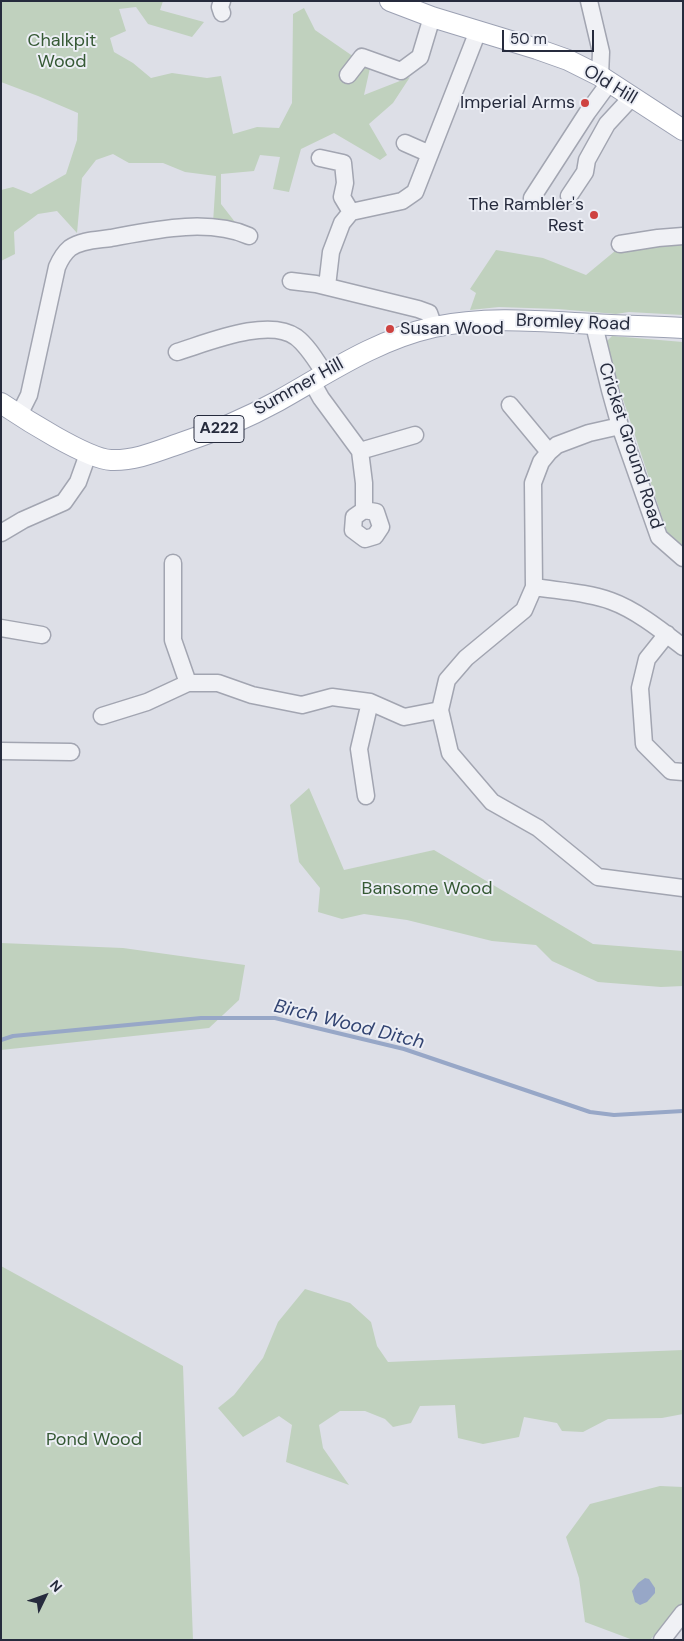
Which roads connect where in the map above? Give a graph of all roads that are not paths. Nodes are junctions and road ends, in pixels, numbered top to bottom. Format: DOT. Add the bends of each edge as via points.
graph roads {
  1 [pos="390,1"];
  2 [pos="589,1"];
  3 [pos="432,17"];
  4 [pos="478,31"];
  5 [pos="348,75"];
  6 [pos="604,79"];
  7 [pos="632,97"];
  8 [pos="683,130"];
  9 [pos="404,144"];
  10 [pos="430,154"];
  11 [pos="320,158"];
  12 [pos="569,196"];
  13 [pos="532,198"];
  14 [pos="351,212"];
  15 [pos="249,236"];
  16 [pos="683,236"];
  17 [pos="620,244"];
  18 [pos="291,281"];
  19 [pos="327,286"];
  20 [pos="594,325"];
  21 [pos="434,328"];
  22 [pos="683,328"];
  23 [pos="177,352"];
  24 [pos="318,378"];
  25 [pos="1,403"];
  26 [pos="510,405"];
  27 [pos="19,415"];
  28 [pos="620,426"];
  29 [pos="415,435"];
  30 [pos="360,451"];
  31 [pos="548,452"];
  32 [pos="88,454"];
  33 [pos="364,510"];
  34 [pos="1,533"];
  35 [pos="683,558"];
  36 [pos="173,563"];
  37 [pos="534,587"];
  38 [pos="1,628"];
  39 [pos="666,634"];
  40 [pos="42,635"];
  41 [pos="683,647"];
  42 [pos="188,683"];
  43 [pos="370,702"];
  44 [pos="440,710"];
  45 [pos="102,716"];
  46 [pos="1,751"];
  47 [pos="71,752"];
  48 [pos="683,772"];
  49 [pos="366,796"];
  50 [pos="683,888"];
  51 [pos="683,1613"];
  52 [pos="662,1640"];
  1 -- 3 [label="main road, Old Hill"];
  2 -- 6 [label="street" via="602,52"];
  3 -- 4 [label="main road, Old Hill"];
  3 -- 5 [label="street" via="420,57 401,71 362,57"];
  4 -- 6 [label="main road, Old Hill" via="568,60"];
  4 -- 10 [label="street"];
  6 -- 7 [label="main road, Old Hill"];
  6 -- 13 [label="street" via="587,113"];
  7 -- 8 [label="main road, Old Hill"];
  7 -- 12 [label="street" via="607,124 587,160 585,172"];
  9 -- 10 [label="street"];
  10 -- 14 [label="street" via="414,192 402,201"];
  11 -- 14 [label="street" via="343,163 342,197"];
  14 -- 19 [label="street" via="342,224 331,252"];
  15 -- 27 [label="street" via="229,230 182,227 82,243 71,248 61,258 58,267 29,395"];
  16 -- 17 [label="street"];
  18 -- 19 [label="street"];
  19 -- 21 [label="street" via="429,313"];
  20 -- 21 [label="main road, Bromley Road / A222" via="511,320"];
  20 -- 22 [label="main road, Bromley Road / A222"];
  20 -- 28 [label="street, Cricket Ground Road"];
  21 -- 24 [label="main road, Summer Hill / A222" via="376,347"];
  23 -- 24 [label="street" via="243,332 278,330 298,338"];
  24 -- 30 [label="street" via="320,398"];
  24 -- 32 [label="main road, Summer Hill / A222" via="214,431 144,456 110,460"];
  25 -- 27 [label="main road, Summer Hill / A222"];
  26 -- 31 [label="street"];
  27 -- 32 [label="main road, Summer Hill / A222"];
  28 -- 31 [label="street" via="589,433 557,445"];
  28 -- 35 [label="street, Cricket Ground Road" via="659,537"];
  29 -- 30 [label="street"];
  30 -- 33 [label="street"];
  31 -- 37 [label="street" via="533,483"];
  32 -- 34 [label="street" via="78,482 64,502"];
  36 -- 42 [label="street" via="173,640"];
  37 -- 39 [label="street" via="612,601 648,620"];
  37 -- 44 [label="street" via="524,610 466,658 447,680"];
  38 -- 40 [label="street"];
  39 -- 41 [label="street"];
  39 -- 48 [label="street" via="647,659 640,688 644,744 671,771"];
  42 -- 43 [label="street" via="218,682 252,695 302,705 332,697"];
  42 -- 45 [label="street" via="147,702"];
  43 -- 44 [label="street" via="404,717"];
  43 -- 49 [label="street" via="360,748"];
  44 -- 50 [label="street" via="450,754 492,802 538,828 598,877"];
  46 -- 47 [label="street"];
  51 -- 52 [label="street"];
}
